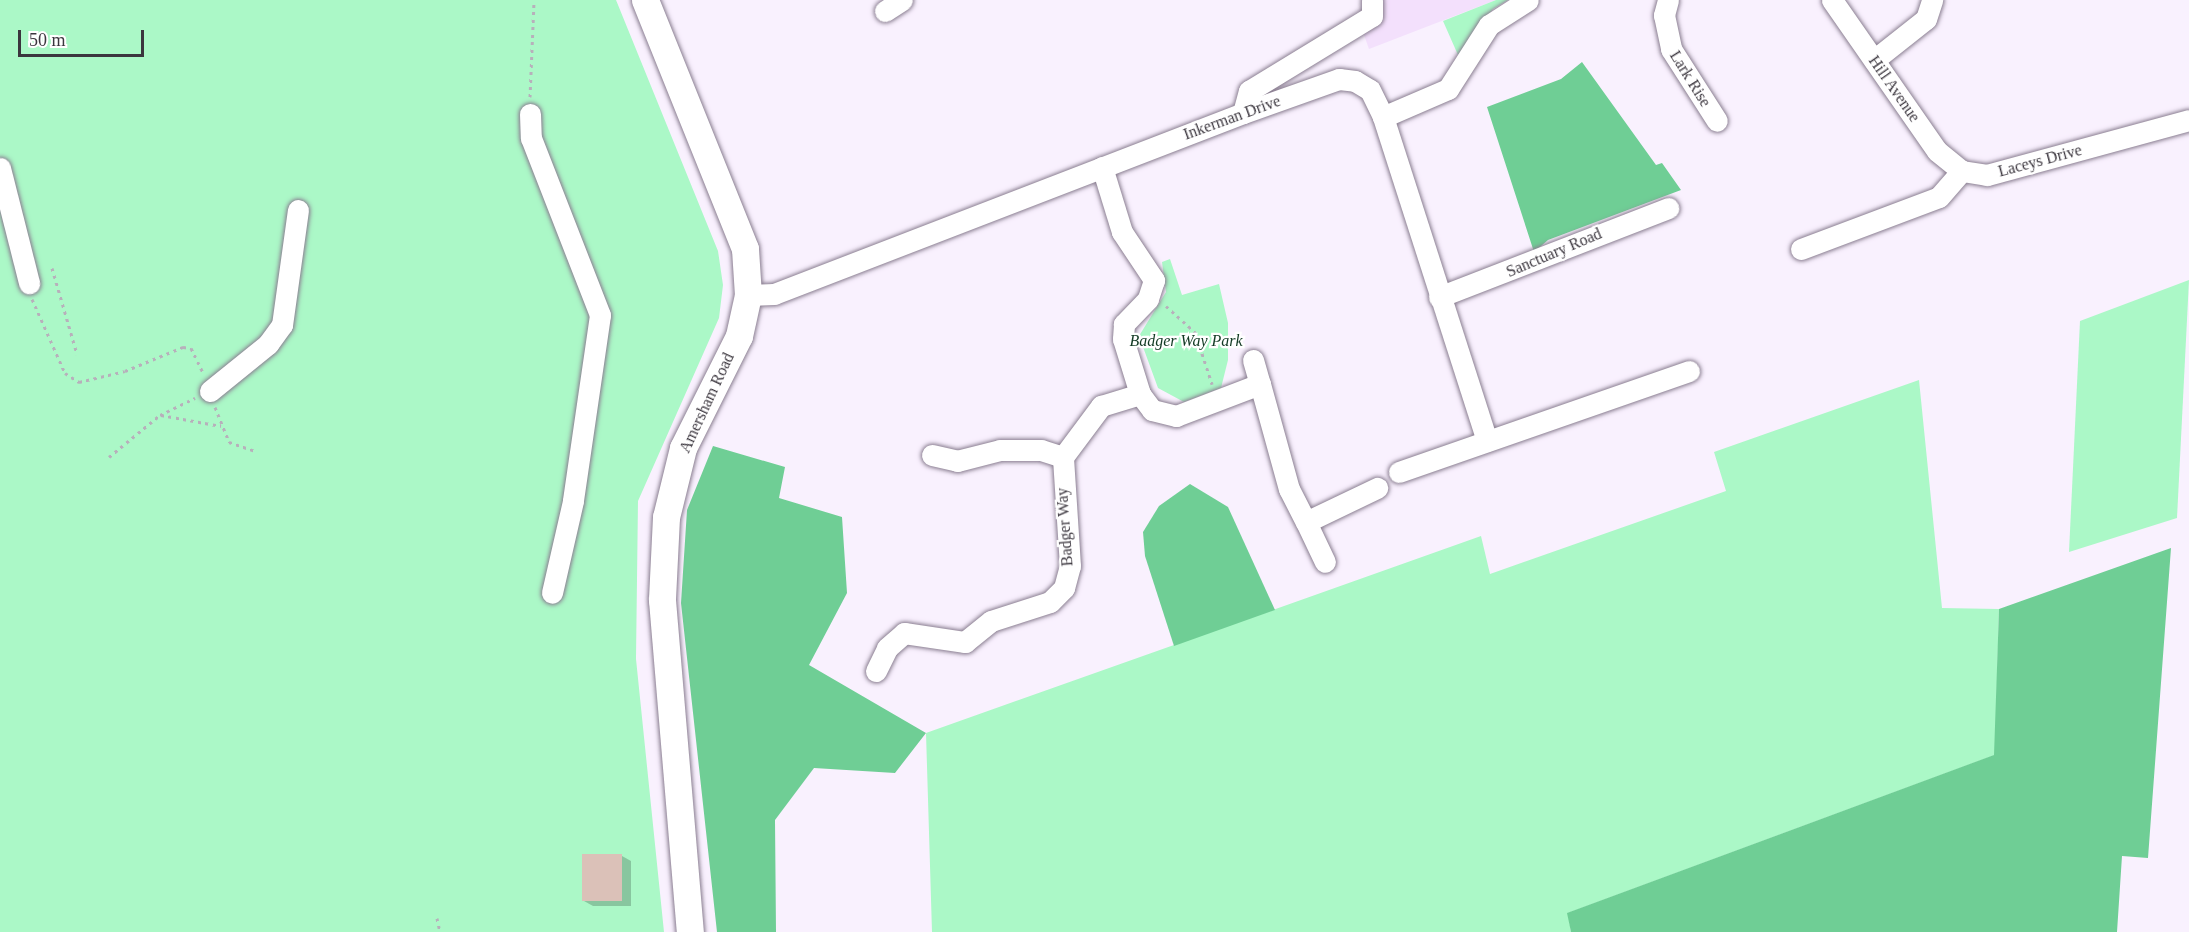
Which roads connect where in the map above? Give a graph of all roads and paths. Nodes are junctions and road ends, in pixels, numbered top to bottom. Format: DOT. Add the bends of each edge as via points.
graph roads {
  1 [pos="534,0"];
  2 [pos="645,0"];
  3 [pos="1372,0"];
  4 [pos="1528,0"];
  5 [pos="1668,0"];
  6 [pos="1832,0"];
  7 [pos="1932,0"];
  8 [pos="1874,60"];
  9 [pos="1243,113"];
  10 [pos="530,114"];
  11 [pos="1383,117"];
  12 [pos="2189,120"];
  13 [pos="1717,121"];
  14 [pos="1102,167"];
  15 [pos="0,168"];
  16 [pos="1962,171"];
  17 [pos="1668,208"];
  18 [pos="298,210"];
  19 [pos="1801,249"];
  20 [pos="52,268"];
  21 [pos="29,282"];
  22 [pos="748,296"];
  23 [pos="1440,297"];
  24 [pos="1148,299"];
  25 [pos="77,354"];
  26 [pos="1253,360"];
  27 [pos="1689,371"];
  28 [pos="1260,384"];
  29 [pos="210,392"];
  30 [pos="1140,394"];
  31 [pos="1221,398"];
  32 [pos="160,415"];
  33 [pos="221,426"];
  34 [pos="1487,441"];
  35 [pos="255,451"];
  36 [pos="932,455"];
  37 [pos="109,457"];
  38 [pos="1063,457"];
  39 [pos="1399,472"];
  40 [pos="1377,488"];
  41 [pos="1306,522"];
  42 [pos="1325,562"];
  43 [pos="552,593"];
  44 [pos="876,671"];
  45 [pos="436,918"];
  46 [pos="440,932"];
  47 [pos="690,932"];
  1 -- 10 [label="path"];
  2 -- 22 [label="main road, Amersham Road" via="744,249"];
  3 -- 9 [label="street" via="1372,16 1249,92"];
  4 -- 11 [label="street" via="1489,25 1448,89"];
  5 -- 13 [label="street, Lark Rise" via="1664,15 1671,49"];
  6 -- 8 [label="street, Hill Avenue"];
  7 -- 8 [label="street" via="1926,19"];
  8 -- 16 [label="street, Hill Avenue" via="1938,151"];
  9 -- 11 [label="street, Inkerman Drive" via="1339,79 1370,90"];
  9 -- 14 [label="street, Inkerman Drive"];
  10 -- 43 [label="street" via="531,138 600,315 573,501"];
  11 -- 23 [label="street, Inkerman Drive"];
  12 -- 16 [label="street, Laceys Drive" via="1987,175"];
  14 -- 22 [label="street, Inkerman Drive" via="774,294"];
  14 -- 24 [label="street" via="1122,232 1154,280"];
  15 -- 21 [label="street"];
  16 -- 19 [label="street" via="1939,197"];
  17 -- 23 [label="street, Sanctuary Road"];
  18 -- 29 [label="street" via="282,325 260,352"];
  20 -- 25 [label="path"];
  21 -- 29 [label="path" via="38,321 72,378 87,383 191,348"];
  22 -- 47 [label="main road, Amersham Road" via="739,336 683,448 666,517 662,600"];
  23 -- 34 [label="street, Inkerman Drive"];
  24 -- 30 [label="street" via="1124,324"];
  24 -- 31 [label="path" via="1163,303 1195,333 1203,368"];
  26 -- 28 [label="street"];
  27 -- 34 [label="street"];
  28 -- 31 [label="street"];
  28 -- 41 [label="street" via="1289,489"];
  29 -- 32 [label="path"];
  29 -- 33 [label="path"];
  30 -- 31 [label="street" via="1166,417"];
  30 -- 38 [label="street" via="1101,406"];
  32 -- 33 [label="path"];
  32 -- 37 [label="path"];
  33 -- 35 [label="path" via="233,445"];
  34 -- 39 [label="street"];
  36 -- 38 [label="street" via="957,461 1000,450 1041,450"];
  38 -- 44 [label="street, Badger Way" via="1070,566 1064,588 1050,602 991,621 965,642 904,633 888,648"];
  40 -- 41 [label="street"];
  41 -- 42 [label="street"];
  45 -- 46 [label="path"];
}
